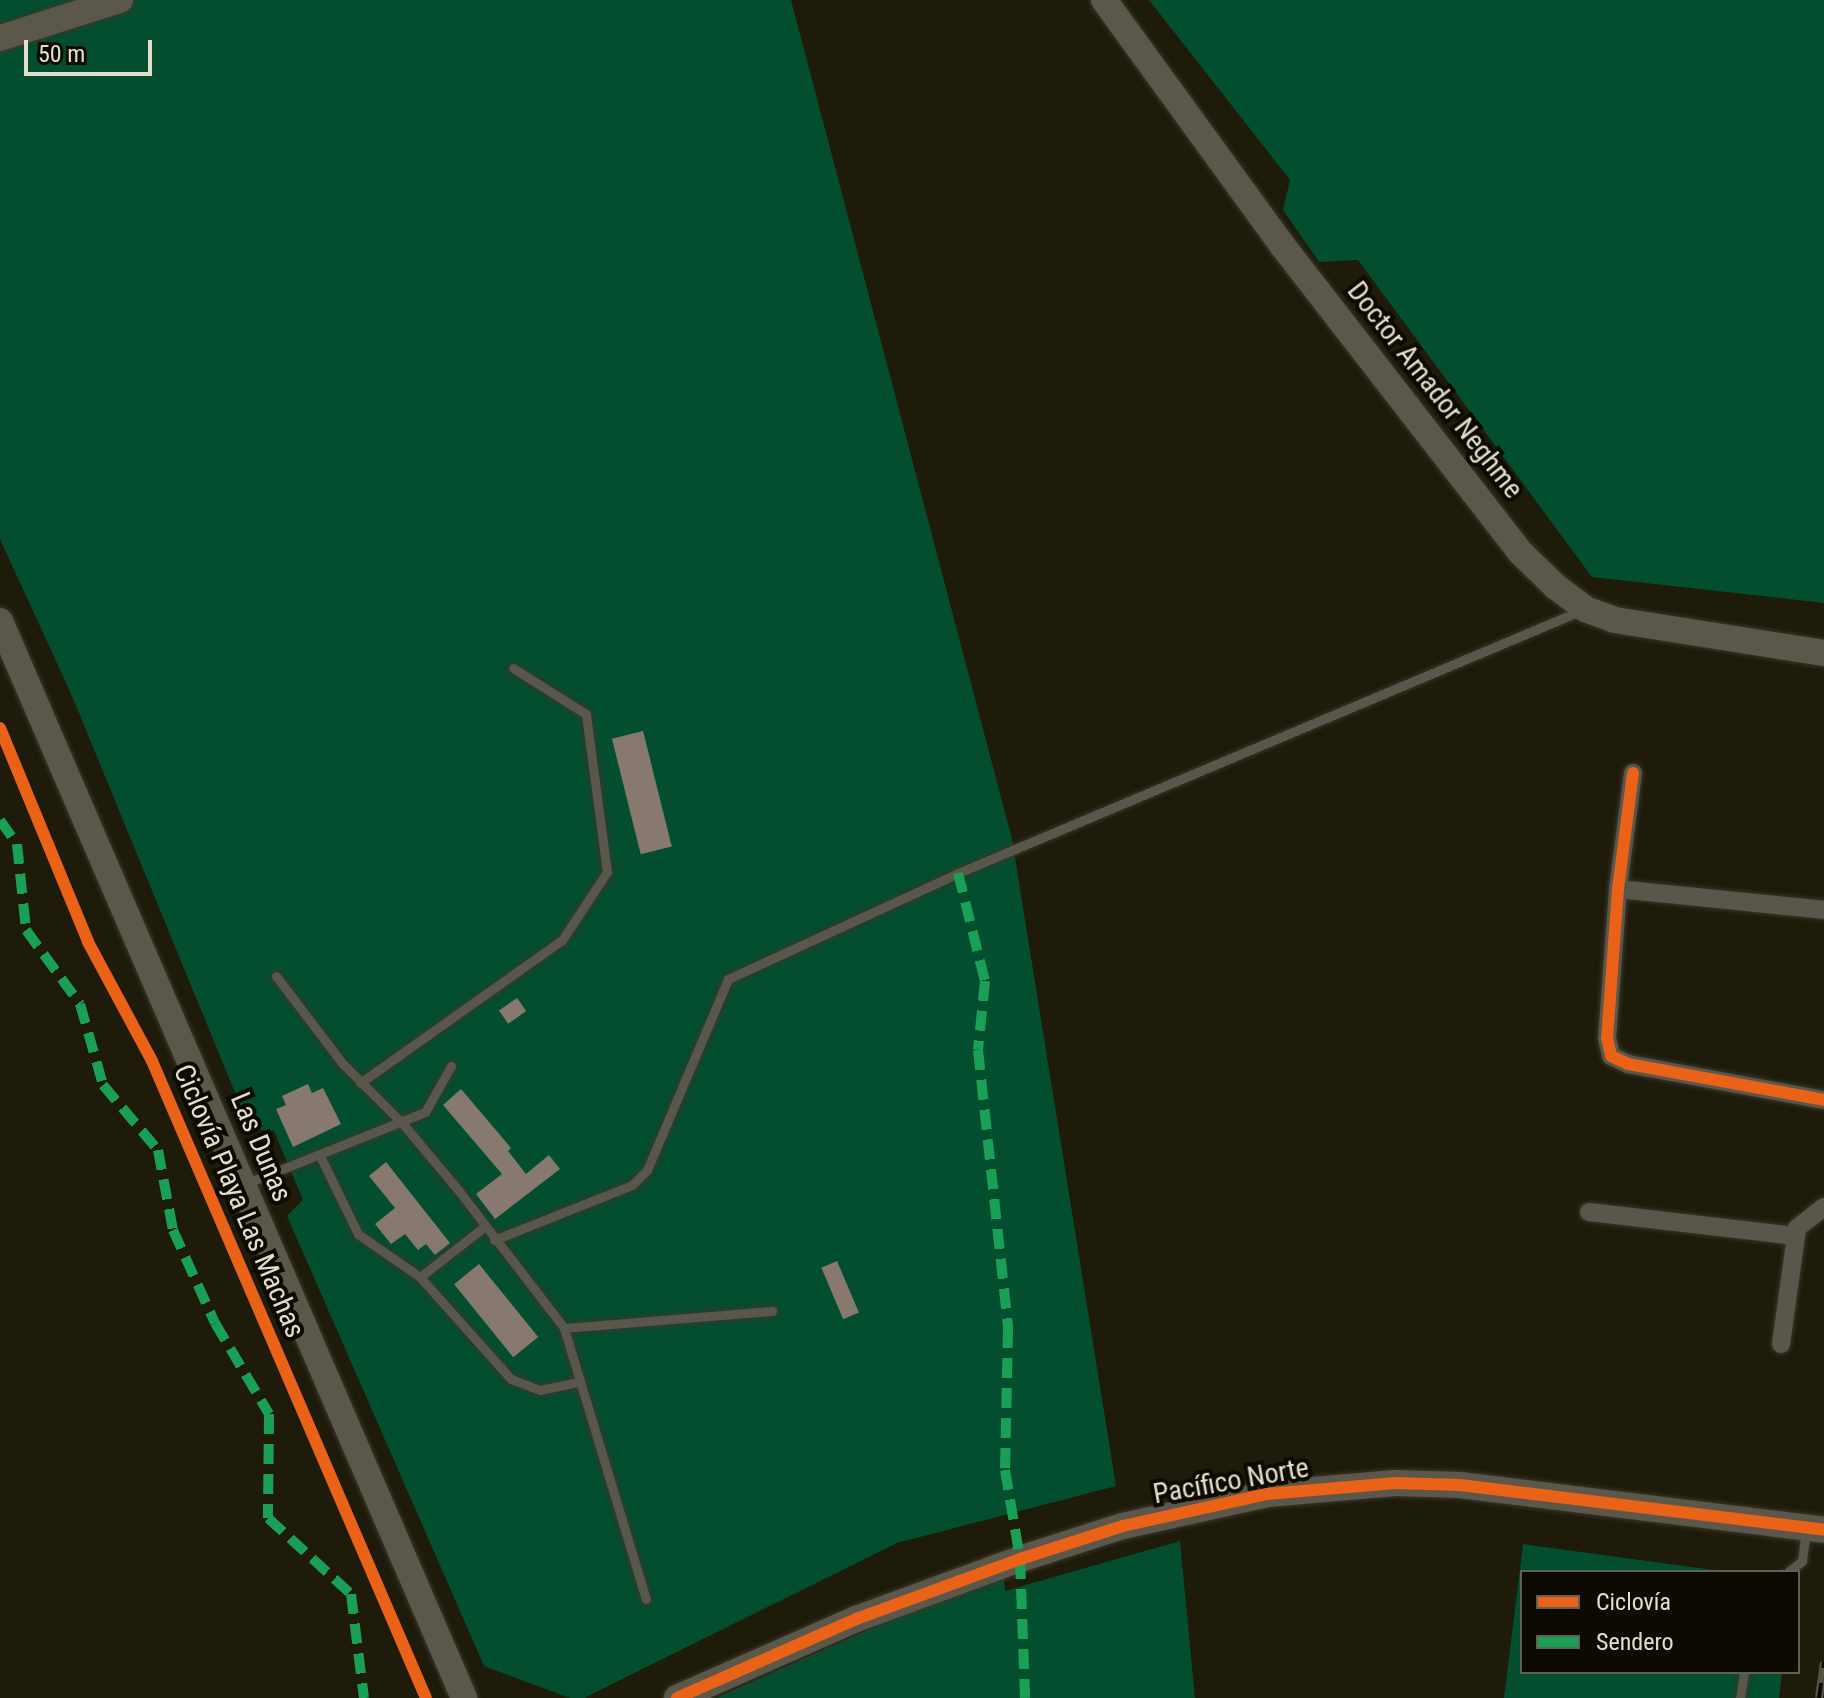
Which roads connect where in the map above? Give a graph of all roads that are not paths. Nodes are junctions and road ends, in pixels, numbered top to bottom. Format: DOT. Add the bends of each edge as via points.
graph roads {
  1 [pos="120,0"];
  2 [pos="1104,0"];
  3 [pos="0,38"];
  4 [pos="1585,609"];
  5 [pos="0,621"];
  6 [pos="1824,653"];
  7 [pos="513,668"];
  8 [pos="1633,773"];
  9 [pos="1618,889"];
  10 [pos="1824,910"];
  11 [pos="276,976"];
  12 [pos="451,1066"];
  13 [pos="360,1083"];
  14 [pos="1824,1100"];
  15 [pos="403,1124"];
  16 [pos="320,1156"];
  17 [pos="242,1185"];
  18 [pos="1824,1207"];
  19 [pos="1589,1212"];
  20 [pos="484,1227"];
  21 [pos="1795,1236"];
  22 [pos="494,1240"];
  23 [pos="420,1277"];
  24 [pos="772,1311"];
  25 [pos="564,1328"];
  26 [pos="1781,1344"];
  27 [pos="577,1382"];
  28 [pos="1815,1529"];
  29 [pos="1791,1570"];
  30 [pos="646,1599"];
  31 [pos="1744,1674"];
  32 [pos="464,1698"];
  33 [pos="677,1698"];
  34 [pos="1740,1698"];
  1 -- 3 [label="main road"];
  2 -- 4 [label="main road, Doctor Amador Neghme" via="1282,245 1520,552"];
  4 -- 6 [label="main road, Doctor Amador Neghme" via="1641,625"];
  4 -- 22 [label="lane" via="958,873 728,979 647,1170 632,1185"];
  5 -- 17 [label="main road, Las Dunas"];
  7 -- 13 [label="lane" via="586,714 607,872 562,940"];
  8 -- 9 [label="street"];
  9 -- 10 [label="street"];
  9 -- 14 [label="street" via="1607,1038 1611,1056 1628,1064"];
  11 -- 13 [label="lane"];
  12 -- 15 [label="lane" via="425,1112"];
  13 -- 15 [label="lane"];
  15 -- 16 [label="lane"];
  15 -- 20 [label="lane"];
  16 -- 17 [label="lane"];
  16 -- 23 [label="lane" via="358,1234"];
  17 -- 32 [label="main road, Las Dunas"];
  18 -- 21 [label="street" via="1806,1218"];
  19 -- 21 [label="street"];
  20 -- 22 [label="lane"];
  20 -- 23 [label="lane"];
  21 -- 26 [label="street"];
  22 -- 25 [label="lane"];
  23 -- 27 [label="lane" via="511,1379 540,1390"];
  24 -- 25 [label="lane"];
  25 -- 27 [label="lane"];
  27 -- 30 [label="lane"];
  28 -- 29 [label="lane" via="1802,1561"];
  28 -- 33 [label="main road, Pacífico Norte" via="1460,1485 1396,1483 1267,1494 1123,1526 1020,1559 856,1619"];
  31 -- 34 [label="lane"];
}
